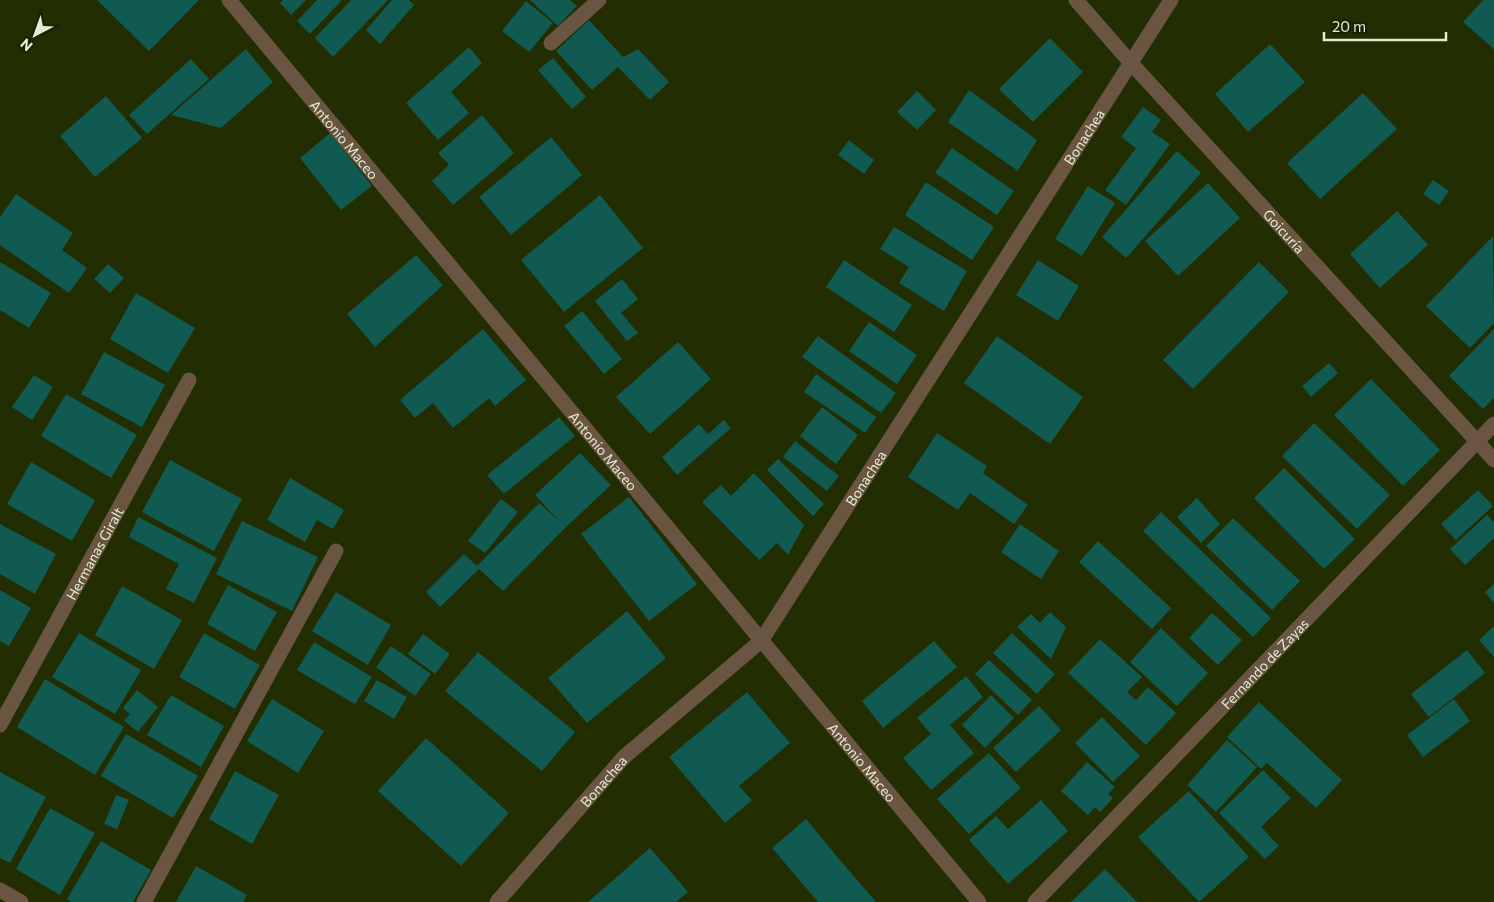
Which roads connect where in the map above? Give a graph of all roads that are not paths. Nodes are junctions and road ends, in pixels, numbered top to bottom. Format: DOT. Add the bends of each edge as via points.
graph roads {
  1 [pos="229,0"];
  2 [pos="599,0"];
  3 [pos="1076,0"];
  4 [pos="1172,0"];
  5 [pos="551,43"];
  6 [pos="1131,63"];
  7 [pos="189,380"];
  8 [pos="1494,424"];
  9 [pos="1477,442"];
  10 [pos="1494,460"];
  11 [pos="336,551"];
  12 [pos="762,641"];
  13 [pos="0,725"];
  14 [pos="0,890"];
  15 [pos="22,902"];
  16 [pos="144,902"];
  17 [pos="497,902"];
  18 [pos="979,902"];
  19 [pos="1035,902"];
  1 -- 12 [label="street, Antonio Maceo"];
  2 -- 5 [label="street"];
  3 -- 6 [label="street, Goicuría"];
  4 -- 6 [label="street, Bonachea"];
  6 -- 9 [label="street, Goicuría"];
  6 -- 12 [label="street, Bonachea"];
  7 -- 13 [label="street, Hermanas Giralt"];
  8 -- 9 [label="street, Fernando de Zayas"];
  9 -- 10 [label="street, Goicuría"];
  9 -- 19 [label="street, Fernando de Zayas"];
  11 -- 16 [label="street"];
  12 -- 17 [label="street, Bonachea" via="624,757"];
  12 -- 18 [label="street, Antonio Maceo"];
  14 -- 15 [label="street"];
}
